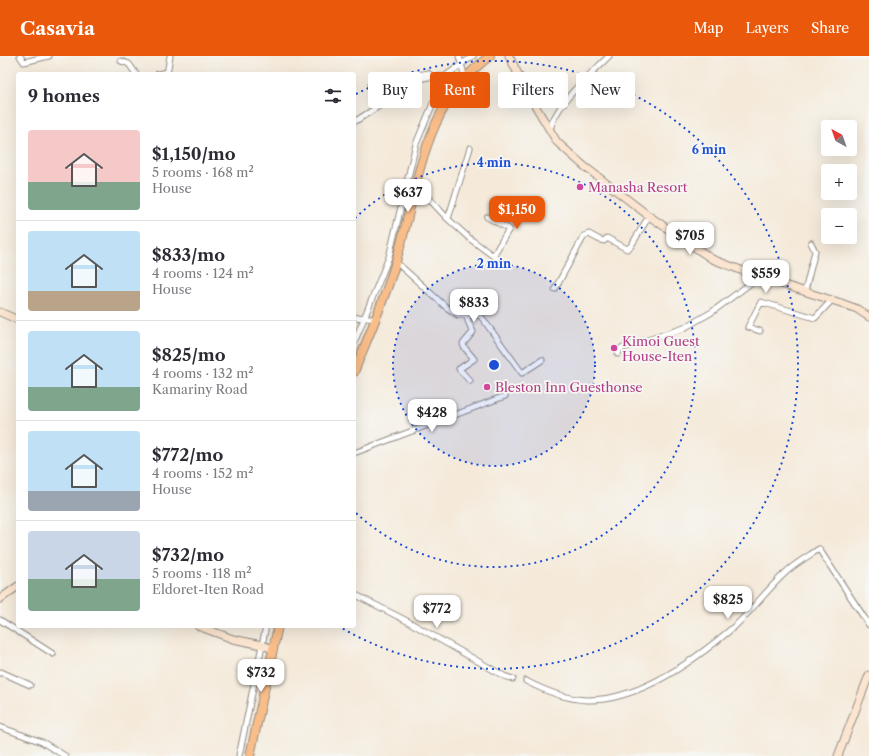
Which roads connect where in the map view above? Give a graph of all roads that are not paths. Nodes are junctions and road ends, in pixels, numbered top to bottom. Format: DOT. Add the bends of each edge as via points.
graph roads {
  1 [pos="20,56"];
  2 [pos="49,56"];
  3 [pos="170,56"];
  4 [pos="459,56"];
  5 [pos="473,56"];
  6 [pos="490,56"];
  7 [pos="509,56"];
  8 [pos="609,56"];
  9 [pos="121,61"];
  10 [pos="461,65"];
  11 [pos="135,72"];
  12 [pos="167,72"];
  13 [pos="451,72"];
  14 [pos="463,72"];
  15 [pos="472,72"];
  16 [pos="430,76"];
  17 [pos="431,108"];
  18 [pos="442,108"];
  19 [pos="356,121"];
  20 [pos="551,132"];
  21 [pos="470,148"];
  22 [pos="416,185"];
  23 [pos="649,216"];
  24 [pos="487,217"];
  25 [pos="448,219"];
  26 [pos="811,243"];
  27 [pos="493,256"];
  28 [pos="500,261"];
  29 [pos="396,262"];
  30 [pos="759,277"];
  31 [pos="555,289"];
  32 [pos="805,291"];
  33 [pos="832,300"];
  34 [pos="0,312"];
  35 [pos="466,316"];
  36 [pos="365,317"];
  37 [pos="356,318"];
  38 [pos="869,318"];
  39 [pos="16,319"];
  40 [pos="376,320"];
  41 [pos="760,331"];
  42 [pos="356,338"];
  43 [pos="618,354"];
  44 [pos="542,360"];
  45 [pos="356,367"];
  46 [pos="470,381"];
  47 [pos="505,396"];
  48 [pos="356,452"];
  49 [pos="16,587"];
  50 [pos="356,595"];
  51 [pos="0,599"];
  52 [pos="0,620"];
  53 [pos="869,625"];
  54 [pos="203,628"];
  55 [pos="266,628"];
  56 [pos="278,628"];
  57 [pos="262,645"];
  58 [pos="273,649"];
  59 [pos="53,654"];
  60 [pos="0,673"];
  61 [pos="869,675"];
  62 [pos="513,679"];
  63 [pos="526,681"];
  64 [pos="30,684"];
  65 [pos="0,727"];
  66 [pos="65,756"];
  67 [pos="239,756"];
  68 [pos="250,756"];
  69 [pos="838,756"];
  1 -- 2 [label="street" via="24,62"];
  3 -- 12 [label="street"];
  4 -- 10 [label="street"];
  5 -- 10 [label="street"];
  6 -- 15 [label="main road"];
  7 -- 20 [label="main road"];
  8 -- 20 [label="street" via="560,107"];
  9 -- 11 [label="street" via="129,64"];
  10 -- 13 [label="street"];
  10 -- 14 [label="street"];
  16 -- 19 [label="street" via="423,78"];
  17 -- 36 [label="street" via="416,144 389,257"];
  18 -- 22 [label="main road" via="426,148"];
  20 -- 23 [label="main road" via="564,149"];
  21 -- 25 [label="street"];
  22 -- 25 [label="street"];
  22 -- 29 [label="main road"];
  23 -- 30 [label="main road" via="712,259"];
  23 -- 31 [label="street" via="627,249 607,238 598,239 590,234 584,236"];
  24 -- 27 [label="street" via="509,229"];
  25 -- 27 [label="street"];
  26 -- 32 [label="street" via="815,251"];
  27 -- 28 [label="street"];
  29 -- 35 [label="street" via="446,307 458,315"];
  29 -- 40 [label="main road"];
  30 -- 32 [label="main road"];
  30 -- 43 [label="street" via="712,312 689,324 620,349"];
  32 -- 33 [label="main road"];
  33 -- 38 [label="main road"];
  33 -- 41 [label="street" via="815,318 761,302 748,327"];
  34 -- 39 [label="main road"];
  35 -- 44 [label="street" via="479,316 483,319 522,373"];
  35 -- 46 [label="street" via="473,332 464,347 474,359 459,369"];
  36 -- 37 [label="street"];
  36 -- 40 [label="street"];
  36 -- 42 [label="street"];
  40 -- 45 [label="main road"];
  47 -- 48 [label="street"];
  49 -- 51 [label="main road"];
  50 -- 62 [label="street"];
  52 -- 59 [label="street"];
  53 -- 63 [label="street" via="819,549 785,573 736,624 694,660 639,688 612,698 586,700 549,692"];
  54 -- 57 [label="main road" via="233,639"];
  55 -- 57 [label="street"];
  56 -- 58 [label="main road"];
  57 -- 58 [label="main road"];
  57 -- 67 [label="street"];
  58 -- 68 [label="main road"];
  60 -- 64 [label="street"];
  61 -- 69 [label="main road"];
  65 -- 66 [label="street" via="42,742"];
}
